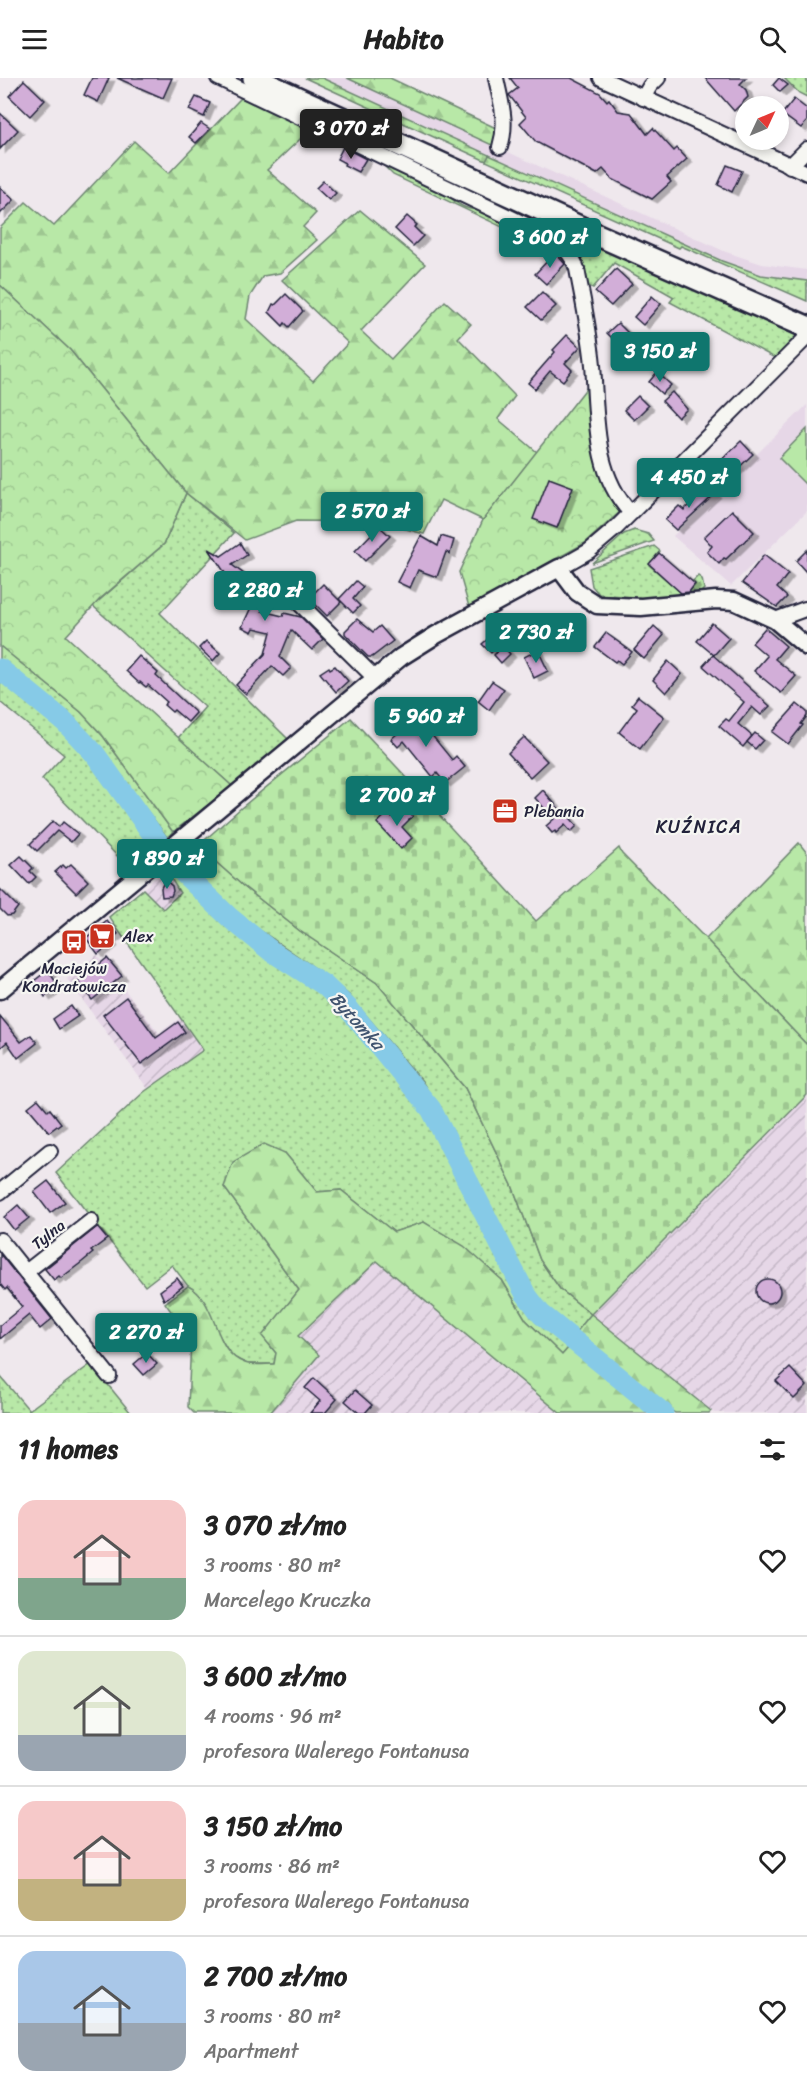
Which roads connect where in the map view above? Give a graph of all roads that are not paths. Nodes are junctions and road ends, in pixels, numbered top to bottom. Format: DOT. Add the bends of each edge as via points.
graph roads {
  1 [pos="218,78"];
  2 [pos="254,78"];
  3 [pos="284,78"];
  4 [pos="496,78"];
  5 [pos="601,78"];
  6 [pos="658,78"];
  7 [pos="643,98"];
  8 [pos="500,147"];
  9 [pos="807,149"];
  10 [pos="790,166"];
  11 [pos="807,173"];
  12 [pos="793,311"];
  13 [pos="807,327"];
  14 [pos="807,337"];
  15 [pos="631,513"];
  16 [pos="559,568"];
  17 [pos="296,600"];
  18 [pos="806,608"];
  19 [pos="775,620"];
  20 [pos="794,634"];
  21 [pos="807,647"];
  22 [pos="375,678"];
  23 [pos="0,990"];
  24 [pos="50,1150"];
  25 [pos="0,1192"];
  26 [pos="91,1221"];
  27 [pos="0,1240"];
  28 [pos="26,1272"];
  29 [pos="109,1376"];
  1 -- 15 [label="street" via="547,235 567,250 574,260 590,346 601,454 613,488"];
  2 -- 12 [label="main road" via="584,229"];
  3 -- 12 [label="main road"];
  4 -- 8 [label="street" via="505,125"];
  5 -- 7 [label="street"];
  6 -- 7 [label="street"];
  7 -- 10 [label="street"];
  9 -- 10 [label="street"];
  10 -- 11 [label="street"];
  12 -- 13 [label="main road"];
  14 -- 15 [label="street"];
  15 -- 16 [label="street" via="594,548"];
  16 -- 19 [label="street" via="572,586 589,601 602,606 729,600"];
  16 -- 22 [label="street" via="436,635"];
  17 -- 22 [label="street"];
  18 -- 19 [label="street"];
  18 -- 20 [label="street"];
  19 -- 20 [label="street"];
  20 -- 21 [label="street"];
  22 -- 23 [label="street"];
  24 -- 25 [label="street"];
  26 -- 28 [label="street, Tylna"];
  27 -- 28 [label="street, Tylna"];
  28 -- 29 [label="street, Tylna"];
}
